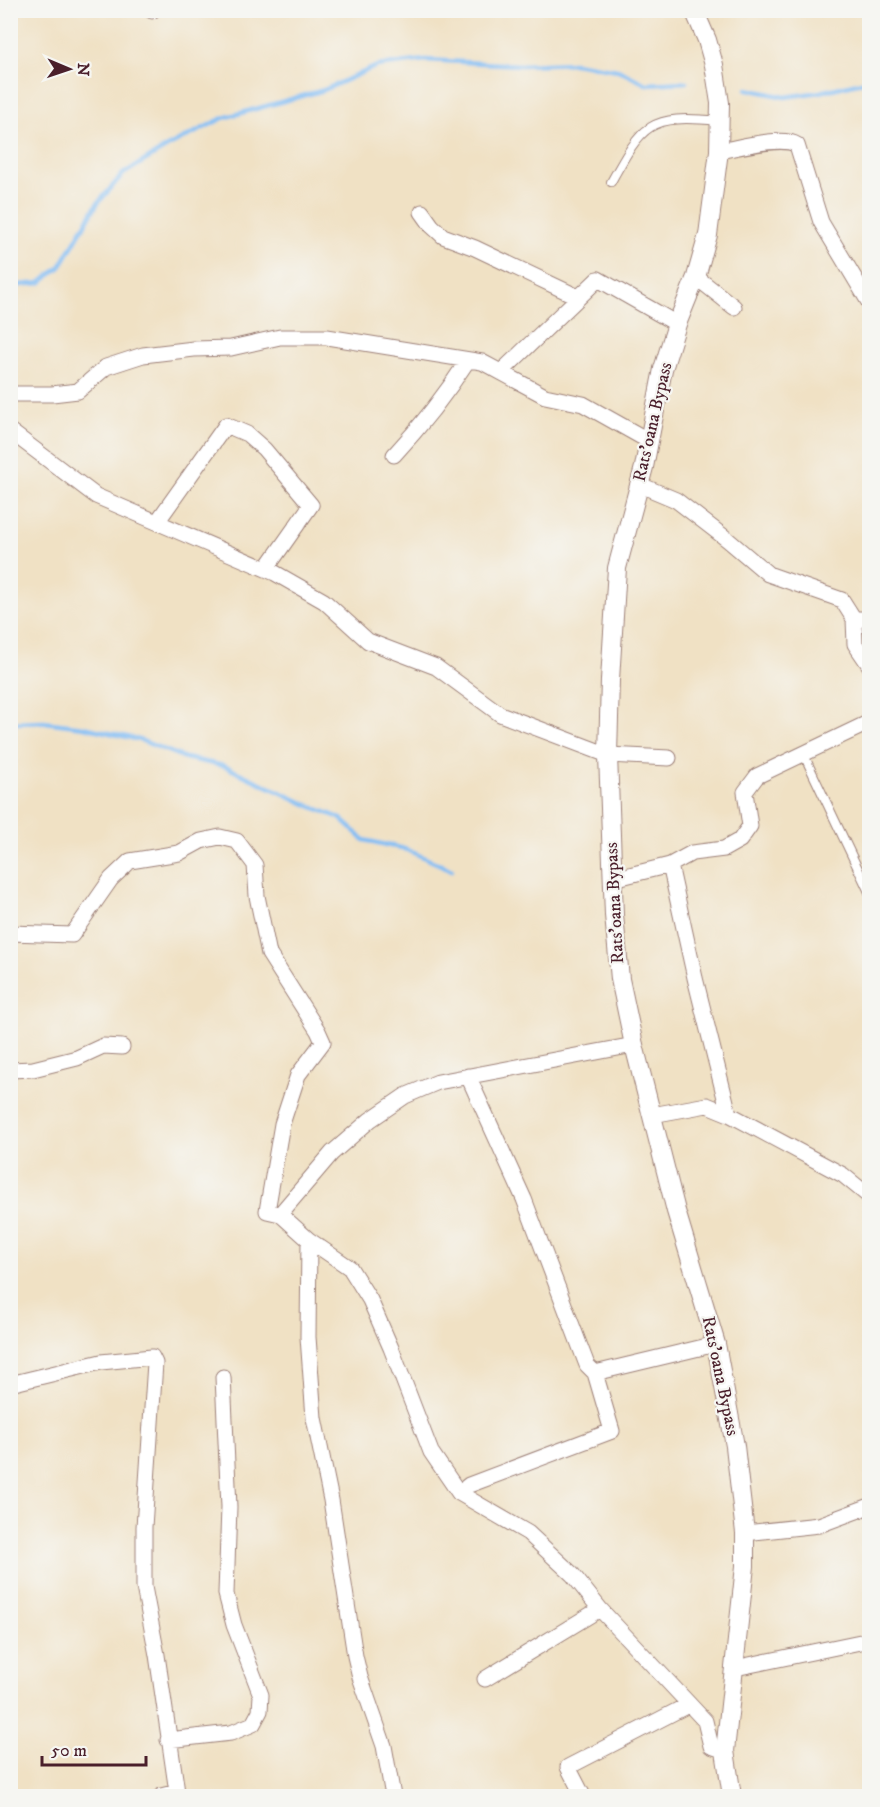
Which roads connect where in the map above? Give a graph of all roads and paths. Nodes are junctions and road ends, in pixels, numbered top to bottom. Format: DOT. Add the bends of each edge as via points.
graph roads {
  1 [pos="694,10"];
  2 [pos="720,122"];
  3 [pos="719,151"];
  4 [pos="611,182"];
  5 [pos="422,212"];
  6 [pos="696,277"];
  7 [pos="578,297"];
  8 [pos="870,304"];
  9 [pos="734,307"];
  10 [pos="677,324"];
  11 [pos="468,360"];
  12 [pos="501,372"];
  13 [pos="10,394"];
  14 [pos="10,431"];
  15 [pos="649,441"];
  16 [pos="394,455"];
  17 [pos="639,484"];
  18 [pos="157,522"];
  19 [pos="266,569"];
  20 [pos="862,619"];
  21 [pos="870,666"];
  22 [pos="870,722"];
  23 [pos="803,753"];
  24 [pos="608,755"];
  25 [pos="669,758"];
  26 [pos="670,865"];
  27 [pos="613,879"];
  28 [pos="870,894"];
  29 [pos="10,933"];
  30 [pos="634,1045"];
  31 [pos="122,1047"];
  32 [pos="10,1070"];
  33 [pos="468,1076"];
  34 [pos="729,1114"];
  35 [pos="652,1115"];
  36 [pos="870,1197"];
  37 [pos="280,1214"];
  38 [pos="309,1240"];
  39 [pos="716,1344"];
  40 [pos="595,1373"];
  41 [pos="223,1377"];
  42 [pos="10,1384"];
  43 [pos="459,1493"];
  44 [pos="870,1506"];
  45 [pos="745,1533"];
  46 [pos="600,1609"];
  47 [pos="870,1640"];
  48 [pos="735,1668"];
  49 [pos="485,1679"];
  50 [pos="688,1705"];
  51 [pos="168,1740"];
  52 [pos="724,1751"];
  53 [pos="162,1797"];
  54 [pos="393,1797"];
  55 [pos="583,1797"];
  56 [pos="732,1797"];
  1 -- 2 [label="street, Rats'oana Bypass" via="714,65"];
  2 -- 3 [label="street, Rats'oana Bypass"];
  2 -- 4 [label="lane" via="664,121 646,128 631,145"];
  3 -- 6 [label="street, Rats'oana Bypass" via="708,235"];
  3 -- 8 [label="street" via="770,142 797,144 820,222"];
  5 -- 7 [label="street" via="443,236"];
  6 -- 9 [label="street"];
  6 -- 10 [label="street, Rats'oana Bypass"];
  7 -- 10 [label="street" via="598,279"];
  7 -- 12 [label="street"];
  10 -- 15 [label="street, Rats'oana Bypass" via="663,369"];
  11 -- 12 [label="street"];
  11 -- 13 [label="street" via="327,337 280,337 231,348 143,355 106,367 78,391"];
  11 -- 16 [label="street" via="439,403"];
  12 -- 15 [label="street" via="545,396 583,404"];
  14 -- 18 [label="street" via="96,496"];
  15 -- 17 [label="street, Rats'oana Bypass"];
  17 -- 20 [label="street" via="676,500 768,574 842,600"];
  17 -- 24 [label="street, Rats'oana Bypass" via="617,568"];
  18 -- 19 [label="street"];
  18 -- 19 [label="street" via="226,425 248,434 310,505"];
  19 -- 24 [label="street" via="324,601 368,641 436,667 500,714"];
  20 -- 21 [label="street" via="855,644"];
  22 -- 23 [label="street"];
  23 -- 26 [label="street" via="757,776 744,792 750,826 740,840 724,849 692,853"];
  23 -- 28 [label="lane"];
  24 -- 25 [label="street"];
  24 -- 27 [label="street, Rats'oana Bypass"];
  26 -- 27 [label="street"];
  26 -- 34 [label="street"];
  27 -- 30 [label="street, Rats'oana Bypass" via="620,979"];
  29 -- 37 [label="street" via="72,935 111,879 130,861 179,853 201,841 220,837 237,841 255,865 256,896 269,954 323,1042 298,1075 282,1124 267,1211"];
  30 -- 33 [label="street"];
  30 -- 35 [label="street, Rats'oana Bypass"];
  31 -- 32 [label="street" via="103,1046 77,1058 33,1069"];
  33 -- 37 [label="street" via="438,1082 405,1096 370,1120 332,1153"];
  33 -- 40 [label="street" via="528,1208 587,1365"];
  34 -- 35 [label="street" via="707,1105"];
  34 -- 36 [label="street" via="843,1175"];
  35 -- 39 [label="street, Rats'oana Bypass"];
  37 -- 38 [label="street"];
  38 -- 43 [label="street" via="350,1268 370,1300 431,1452"];
  38 -- 54 [label="street" via="308,1337 314,1418 360,1677 384,1746"];
  39 -- 40 [label="street"];
  39 -- 45 [label="street, Rats'oana Bypass" via="735,1446"];
  40 -- 43 [label="street" via="612,1431 469,1485"];
  41 -- 51 [label="street" via="228,1496 226,1594 261,1695 260,1711 253,1724 231,1733"];
  42 -- 51 [label="street" via="101,1362 152,1357 155,1363 144,1587"];
  43 -- 46 [label="street" via="528,1533 573,1575"];
  44 -- 45 [label="street" via="819,1525"];
  45 -- 48 [label="street, Rats'oana Bypass"];
  46 -- 49 [label="street"];
  46 -- 50 [label="street"];
  47 -- 48 [label="street"];
  48 -- 52 [label="street, Rats'oana Bypass"];
  50 -- 52 [label="street" via="705,1721 711,1746"];
  50 -- 55 [label="street" via="568,1767"];
  51 -- 53 [label="street" via="177,1792"];
  52 -- 56 [label="street, Rats'oana Bypass"];
}
